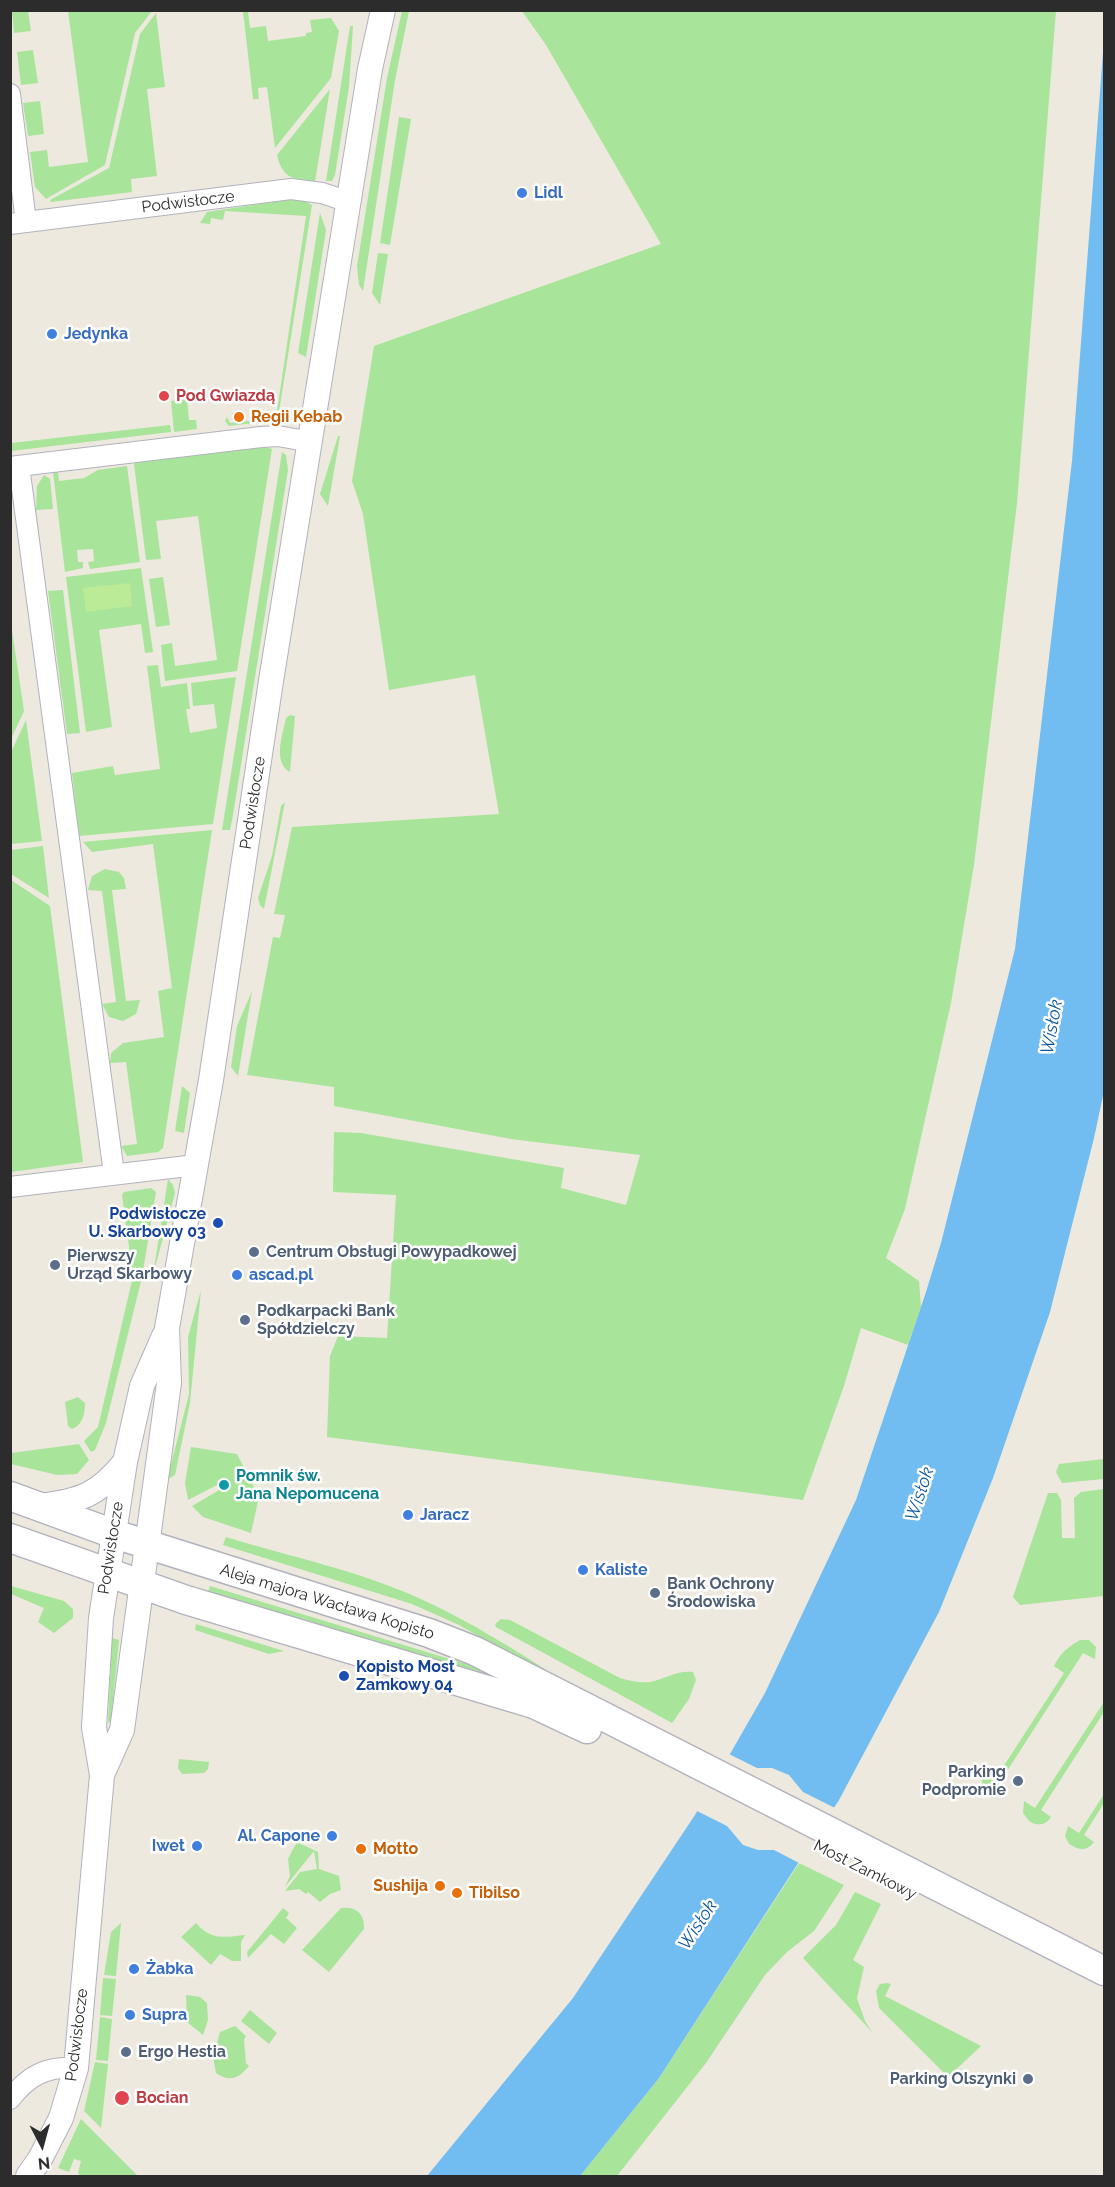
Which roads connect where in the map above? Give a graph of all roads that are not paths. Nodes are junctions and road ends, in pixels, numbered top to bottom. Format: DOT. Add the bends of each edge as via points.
graph roads {
  1 [pos="383,10"];
  2 [pos="10,94"];
  3 [pos="350,202"];
  4 [pos="18,223"];
  5 [pos="311,441"];
  6 [pos="15,466"];
  7 [pos="196,1166"];
  8 [pos="114,1174"];
  9 [pos="10,1187"];
  10 [pos="168,1328"];
  11 [pos="125,1462"];
  12 [pos="10,1496"];
  13 [pos="39,1506"];
  14 [pos="114,1534"];
  15 [pos="10,1538"];
  16 [pos="148,1545"];
  17 [pos="108,1572"];
  18 [pos="140,1583"];
  19 [pos="629,1740"];
  20 [pos="102,1775"];
  21 [pos="1104,1971"];
  22 [pos="1104,1992"];
  23 [pos="76,2068"];
  24 [pos="10,2099"];
  25 [pos="28,2176"];
  1 -- 3 [label="street, Podwisłocze"];
  2 -- 4 [label="street, Podwisłocze"];
  3 -- 4 [label="street, Podwisłocze" via="291,189"];
  3 -- 5 [label="street, Podwisłocze"];
  5 -- 6 [label="street" via="261,437"];
  5 -- 7 [label="street, Podwisłocze"];
  6 -- 8 [label="street"];
  7 -- 8 [label="street"];
  7 -- 10 [label="street, Podwisłocze"];
  8 -- 9 [label="street"];
  10 -- 11 [label="street, Podwisłocze" via="142,1386"];
  10 -- 16 [label="street, Podwisłocze" via="169,1383"];
  11 -- 13 [label="street" via="105,1485 86,1497"];
  11 -- 14 [label="street, Podwisłocze"];
  12 -- 13 [label="main road, Aleja majora Wacława Kopisto"];
  13 -- 14 [label="main road, Aleja majora Wacława Kopisto"];
  14 -- 16 [label="main road, Aleja majora Wacława Kopisto"];
  14 -- 17 [label="street, Podwisłocze"];
  15 -- 17 [label="main road"];
  16 -- 18 [label="street, Podwisłocze"];
  16 -- 19 [label="main road, Aleja majora Wacława Kopisto" via="445,1639 519,1672"];
  17 -- 18 [label="main road"];
  17 -- 20 [label="street, Podwisłocze" via="94,1727"];
  18 -- 19 [label="main road" via="534,1704"];
  18 -- 20 [label="street, Podwisłocze" via="122,1730"];
  19 -- 21 [label="main road, Most Zamkowy"];
  19 -- 22 [label="main road, Most Zamkowy"];
  20 -- 23 [label="street, Podwisłocze"];
  23 -- 24 [label="street" via="63,2067 30,2077"];
  23 -- 25 [label="street, Podwisłocze" via="61,2118"];
}
